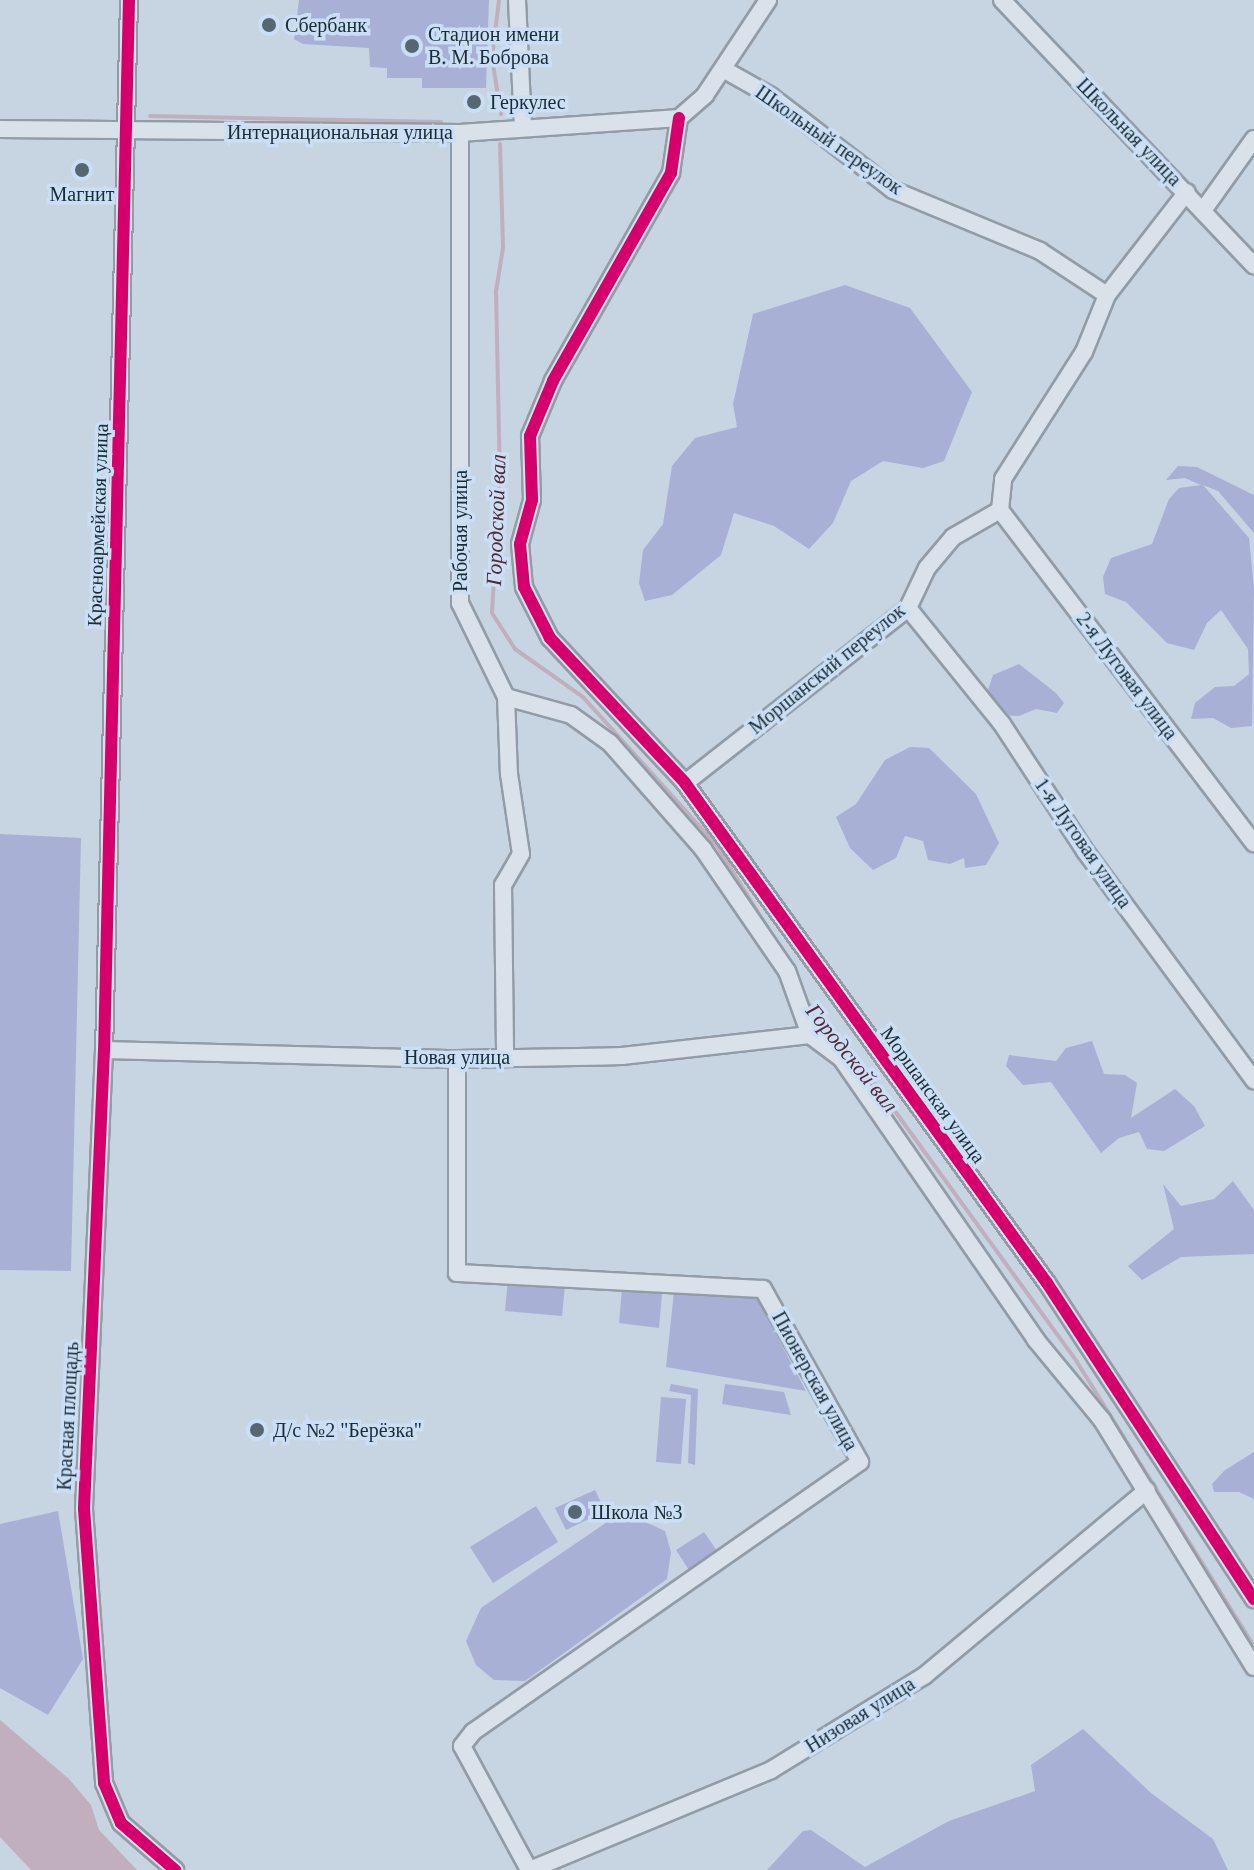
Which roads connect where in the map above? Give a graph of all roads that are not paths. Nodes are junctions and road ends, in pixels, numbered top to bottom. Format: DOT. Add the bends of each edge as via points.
graph roads {
  1 [pos="129,0"];
  2 [pos="517,0"];
  3 [pos="768,0"];
  4 [pos="1002,0"];
  5 [pos="723,69"];
  6 [pos="679,118"];
  7 [pos="523,125"];
  8 [pos="0,129"];
  9 [pos="126,131"];
  10 [pos="460,133"];
  11 [pos="1254,139"];
  12 [pos="1187,192"];
  13 [pos="1204,209"];
  14 [pos="1254,266"];
  15 [pos="1107,295"];
  16 [pos="1000,510"];
  17 [pos="908,608"];
  18 [pos="506,697"];
  19 [pos="685,783"];
  20 [pos="1254,843"];
  21 [pos="810,1035"];
  22 [pos="104,1050"];
  23 [pos="505,1057"];
  24 [pos="457,1059"];
  25 [pos="1254,1080"];
  26 [pos="1147,1490"];
  27 [pos="1254,1599"];
  28 [pos="1254,1667"];
  29 [pos="175,1870"];
  30 [pos="529,1870"];
  1 -- 9 [label="street, Красноармейская улица"];
  2 -- 7 [label="street"];
  3 -- 5 [label="street"];
  4 -- 12 [label="street, Школьная улица"];
  5 -- 6 [label="street"];
  5 -- 15 [label="street, Школьный переулок" via="771,96 893,190 1040,251"];
  6 -- 7 [label="street, Интернациональная улица"];
  6 -- 19 [label="street, Моршанская улица" via="671,173 553,381 530,436 532,500 520,544 524,587 550,638"];
  7 -- 10 [label="street, Интернациональная улица"];
  8 -- 9 [label="street, Интернациональная улица"];
  9 -- 10 [label="street, Интернациональная улица"];
  9 -- 22 [label="street, Красноармейская улица"];
  10 -- 18 [label="street, Рабочая улица" via="460,603"];
  11 -- 13 [label="street"];
  12 -- 13 [label="street, Школьная улица"];
  12 -- 15 [label="street"];
  13 -- 14 [label="street, Школьная улица"];
  15 -- 16 [label="street" via="1084,352 1003,479"];
  16 -- 17 [label="street, Моршанский переулок" via="953,537 927,568"];
  16 -- 20 [label="street, 2-я Луговая улица"];
  17 -- 19 [label="street, Моршанский переулок"];
  17 -- 25 [label="street, 1-я Луговая улица" via="1002,724 1085,851"];
  18 -- 21 [label="street" via="571,715 610,743 703,849 787,971"];
  18 -- 23 [label="street, Рабочая улица" via="509,774 521,854 503,885"];
  19 -- 27 [label="street, Моршанская улица" via="1047,1283"];
  21 -- 23 [label="street, Новая улица" via="622,1056"];
  21 -- 26 [label="street" via="841,1058"];
  22 -- 24 [label="street, Новая улица"];
  22 -- 29 [label="street, Красная площадь" via="84,1509 104,1783 121,1823"];
  23 -- 24 [label="street, Новая улица"];
  24 -- 30 [label="street, Пионерская улица" via="457,1273 763,1289 860,1462 473,1732 462,1746"];
  26 -- 28 [label="street"];
  26 -- 30 [label="street, Низовая улица" via="911,1684 771,1770"];
}
